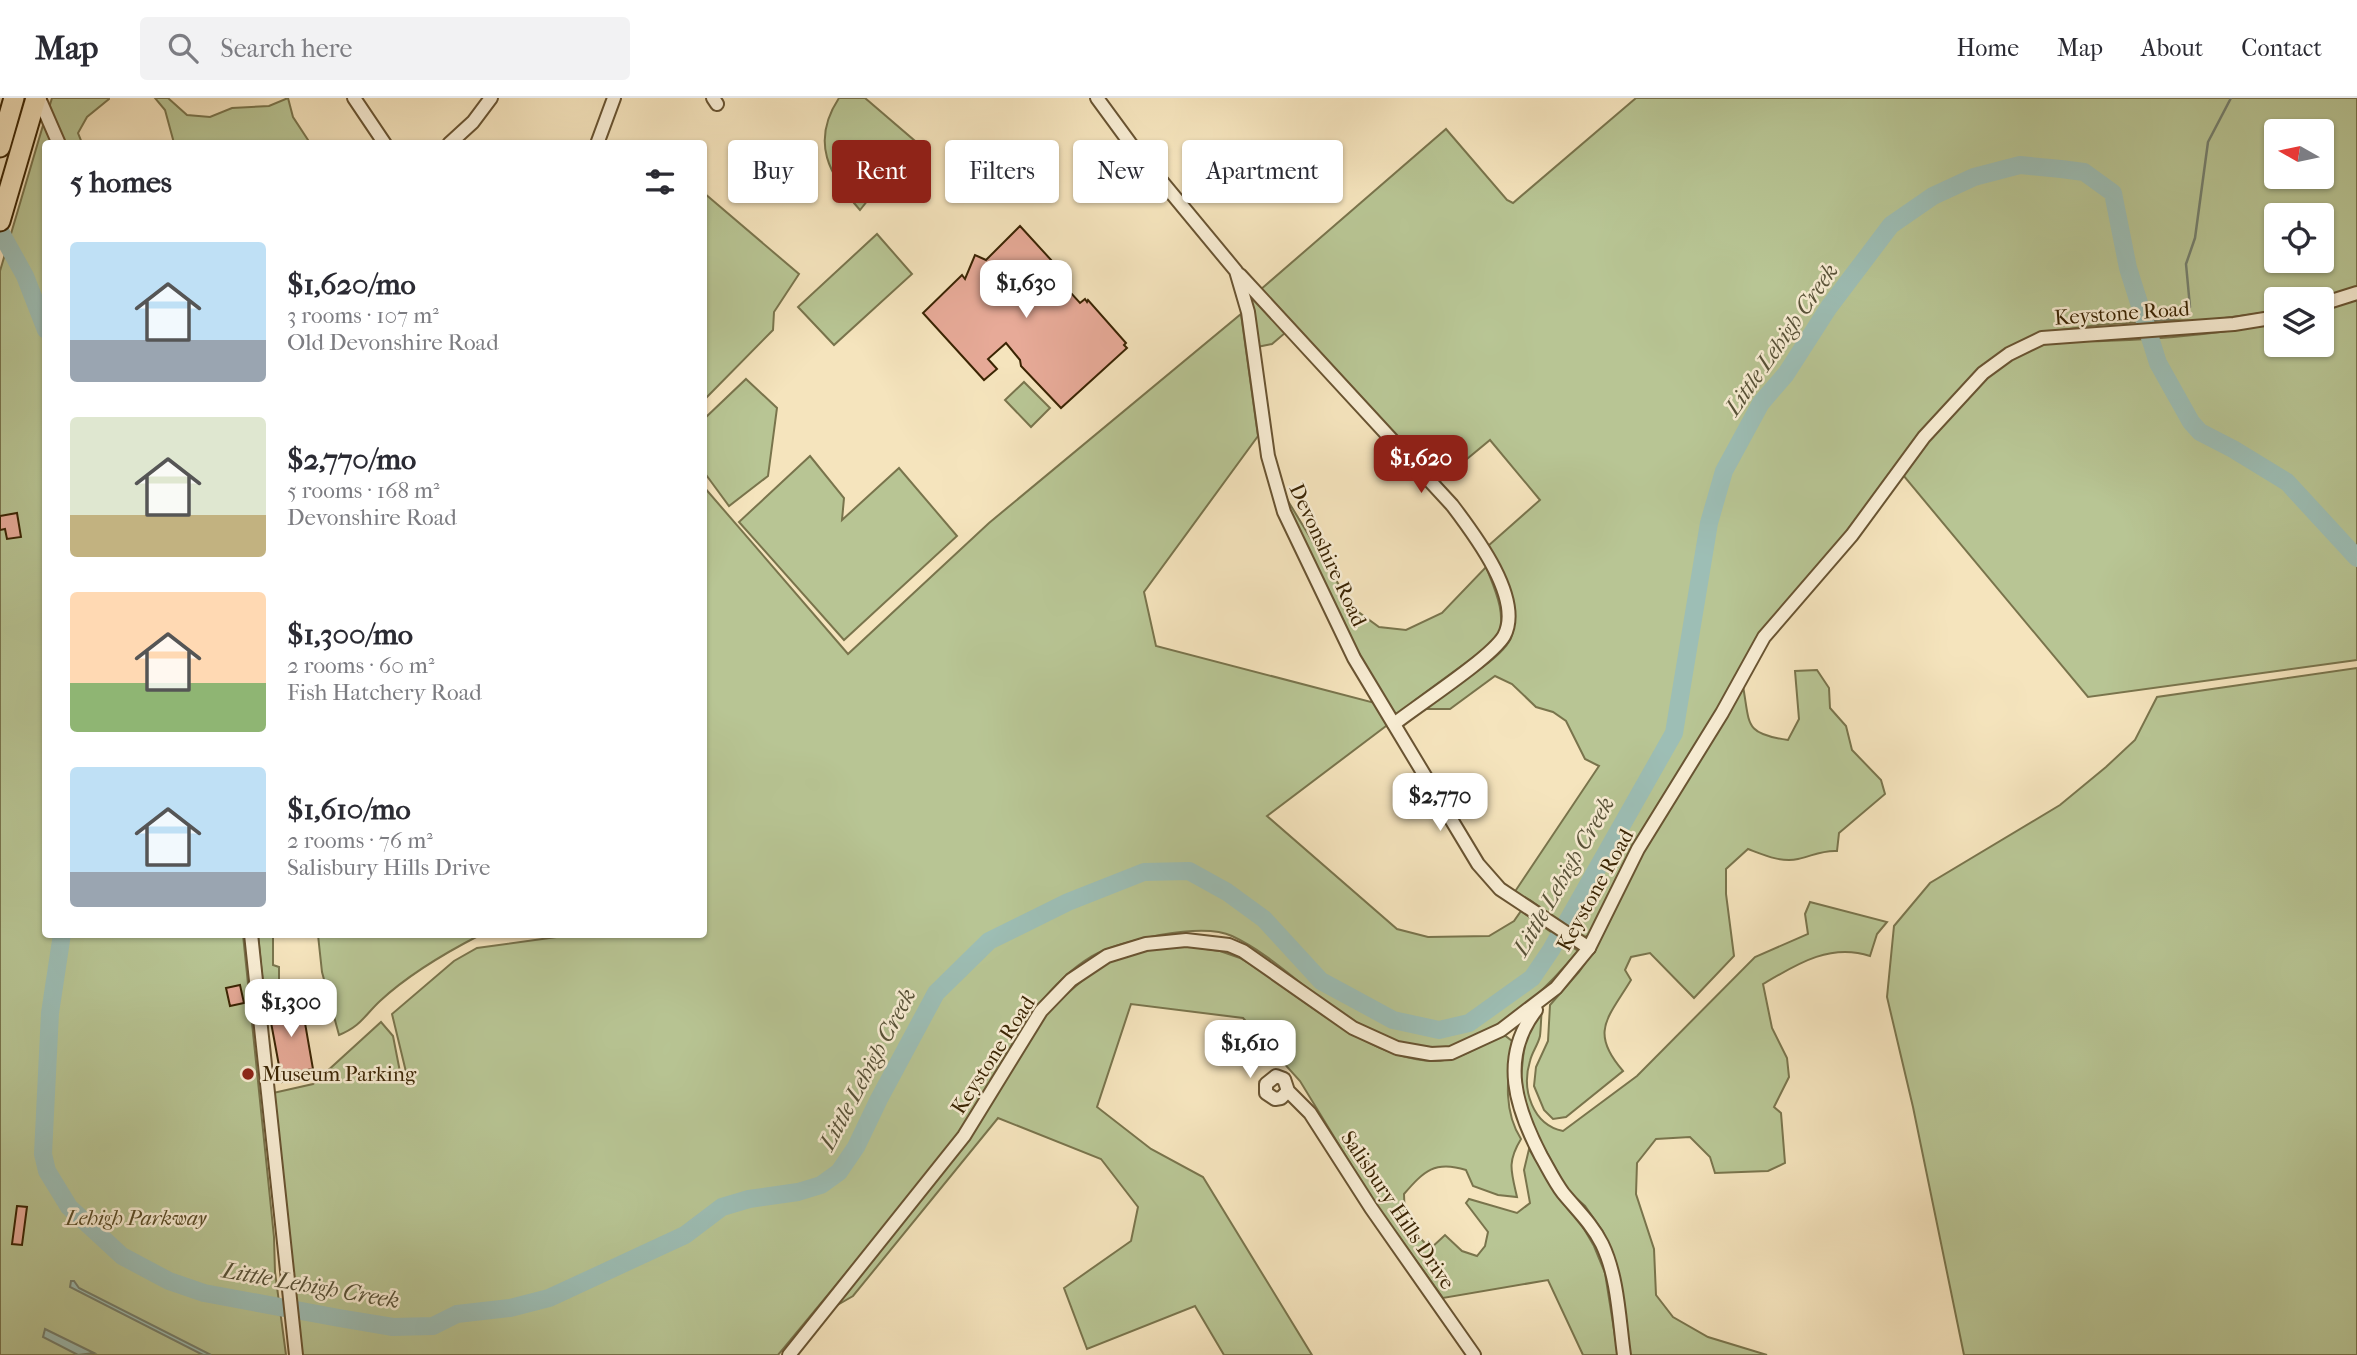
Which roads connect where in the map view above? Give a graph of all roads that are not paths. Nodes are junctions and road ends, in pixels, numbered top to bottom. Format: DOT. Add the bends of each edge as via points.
graph roads {
  1 [pos="14,98"];
  2 [pos="38,98"];
  3 [pos="354,98"];
  4 [pos="491,98"];
  5 [pos="614,98"];
  6 [pos="1097,98"];
  7 [pos="57,140"];
  8 [pos="382,140"];
  9 [pos="453,140"];
  10 [pos="598,140"];
  11 [pos="0,147"];
  12 [pos="0,221"];
  13 [pos="1236,271"];
  14 [pos="2357,293"];
  15 [pos="2334,300"];
  16 [pos="2264,319"];
  17 [pos="1394,724"];
  18 [pos="251,938"];
  19 [pos="1583,946"];
  20 [pos="1545,998"];
  21 [pos="1287,1091"];
  22 [pos="295,1353"];
  23 [pos="789,1355"];
  24 [pos="1474,1355"];
  25 [pos="1624,1355"];
  1 -- 11 [label="highway"];
  2 -- 7 [label="street"];
  2 -- 12 [label="highway"];
  3 -- 8 [label="street"];
  4 -- 9 [label="street"];
  5 -- 10 [label="street"];
  6 -- 13 [label="street, Devonshire Road"];
  13 -- 17 [label="street, Devonshire Road" via="1248,312 1277,494 1354,658"];
  13 -- 17 [label="street" via="1452,505 1482,547 1508,602 1506,630 1494,648"];
  14 -- 15 [label="street"];
  16 -- 19 [label="street, Keystone Road" via="2042,338 1983,373 1924,437 1852,536 1764,637"];
  17 -- 19 [label="street, Devonshire Road" via="1478,864 1500,888"];
  18 -- 22 [label="street"];
  19 -- 20 [label="street, Keystone Road"];
  20 -- 23 [label="street, Keystone Road" via="1469,1047 1431,1054 1397,1048 1359,1031 1257,958 1228,945 1166,941 1107,956 1072,980 1041,1011 964,1136"];
  20 -- 25 [label="street" via="1519,1044 1515,1071 1518,1104 1555,1180 1603,1246"];
  21 -- 24 [label="street, Salisbury Hills Drive" via="1310,1112"];
}
